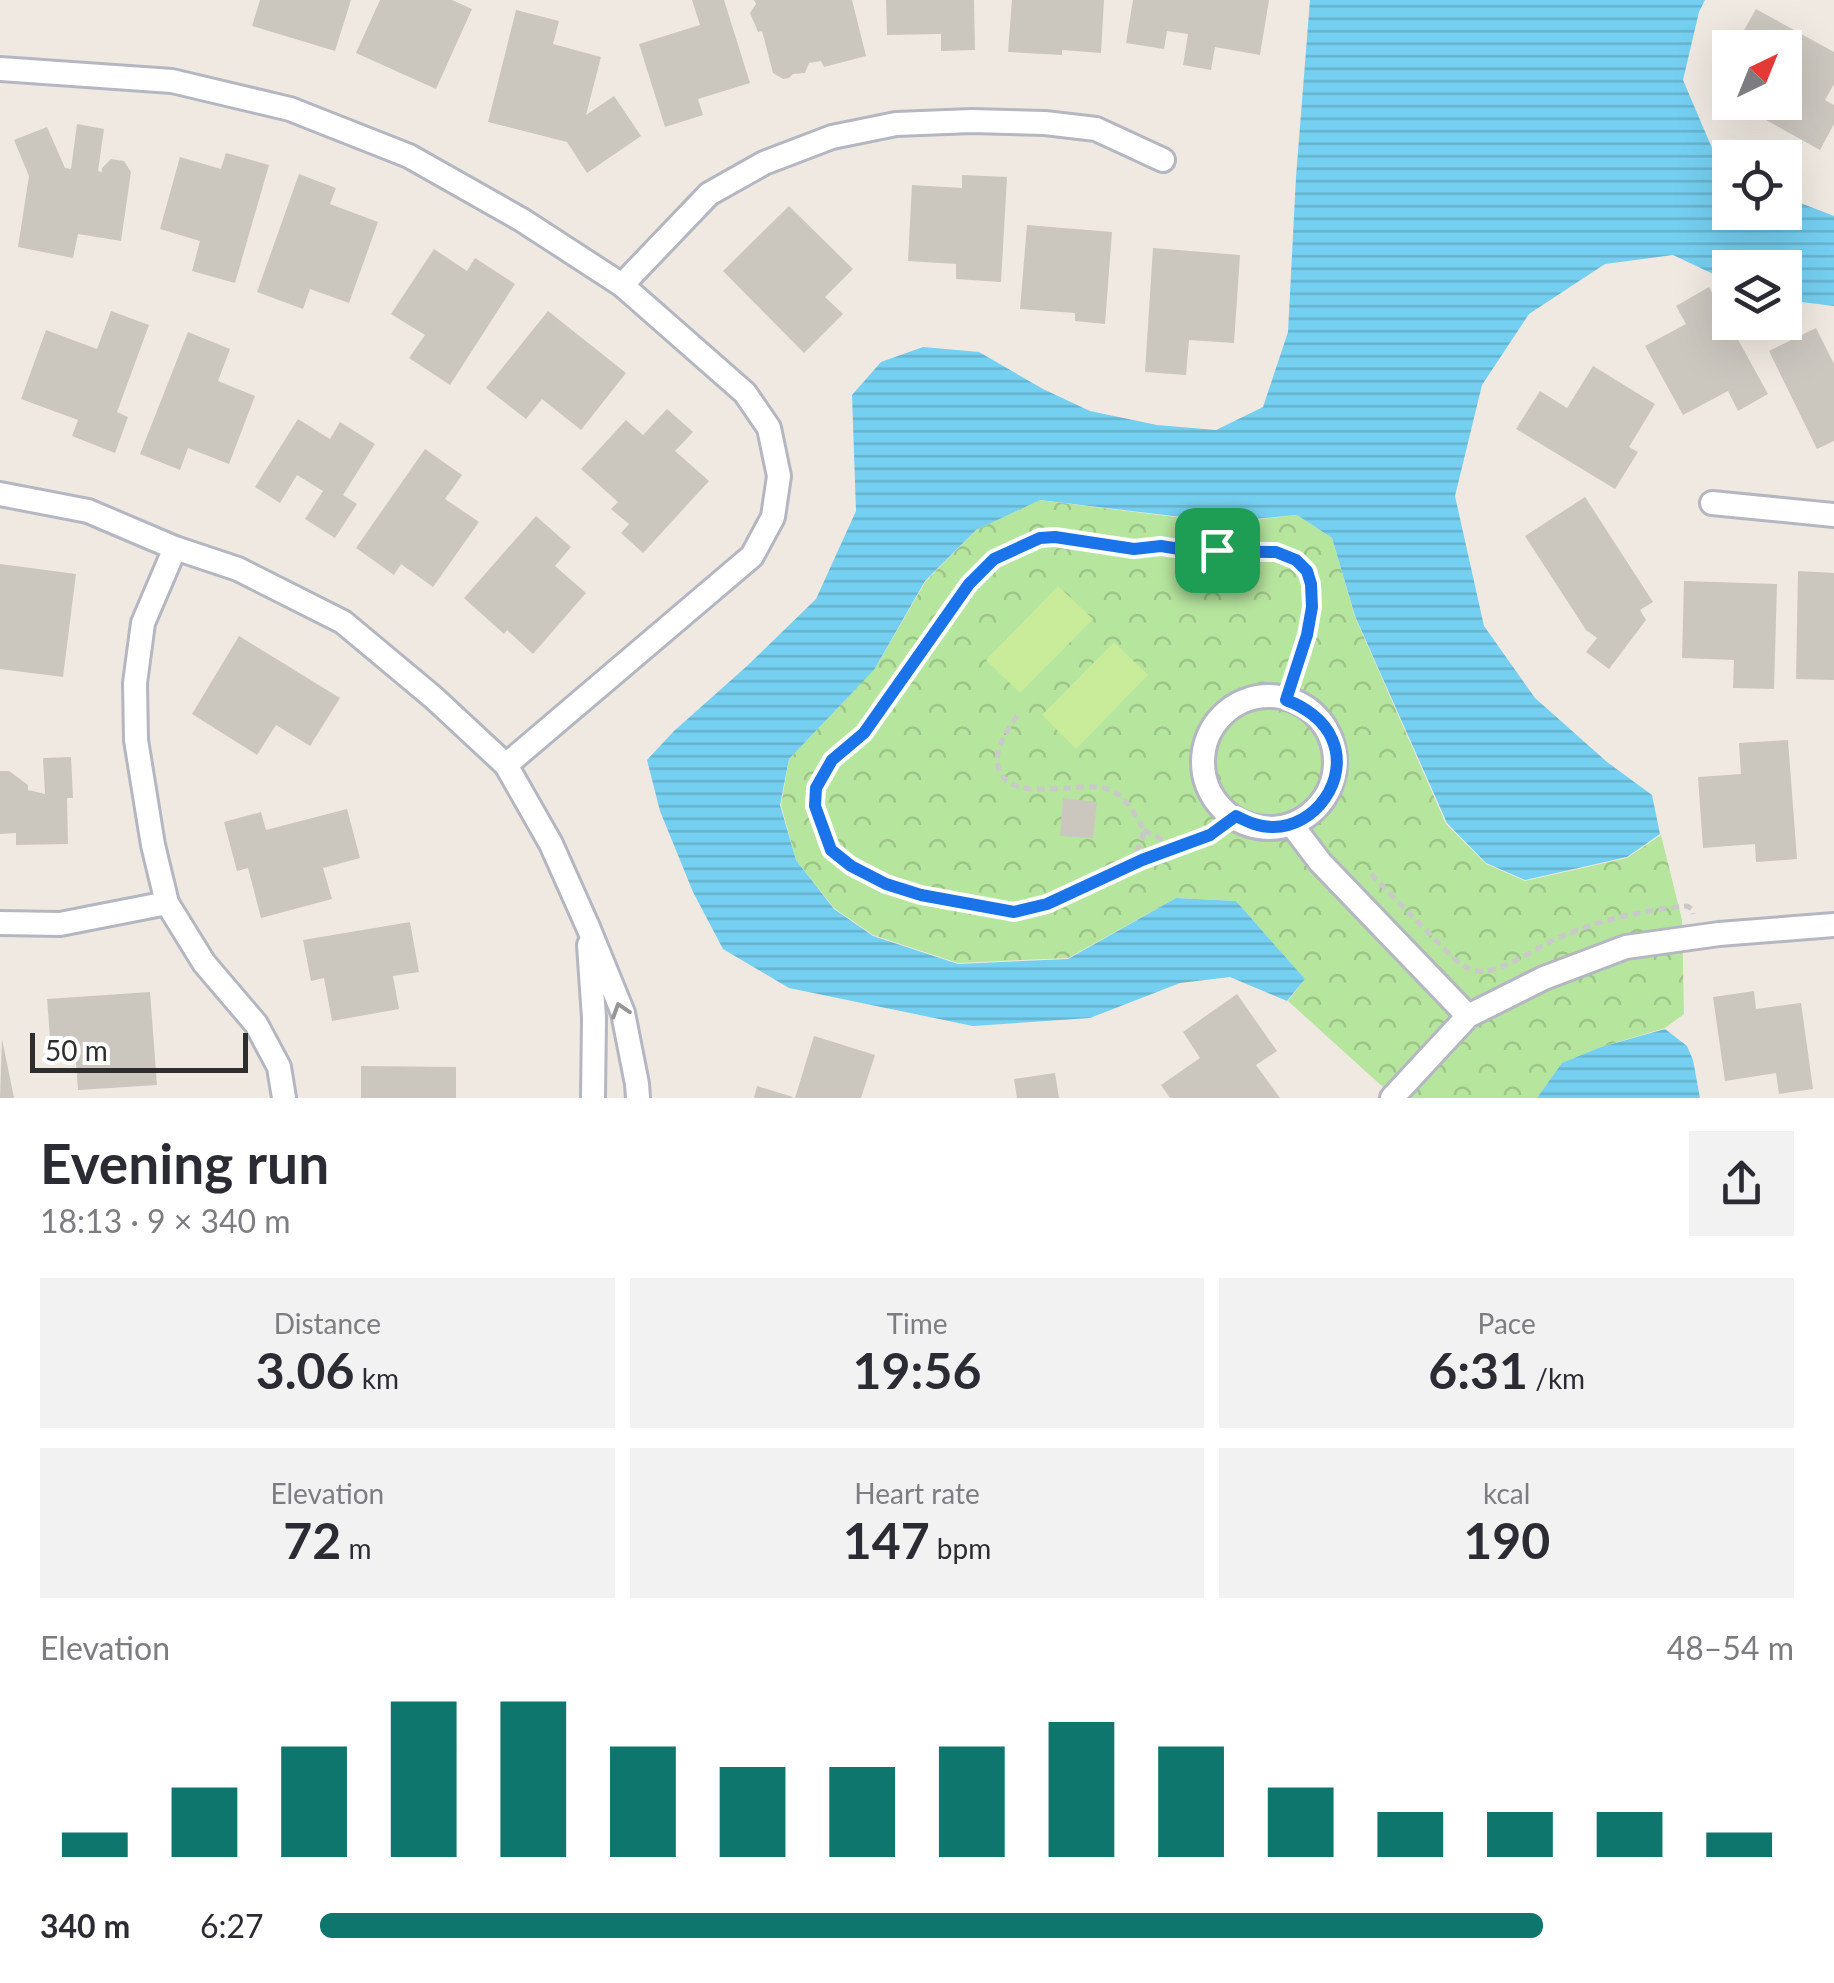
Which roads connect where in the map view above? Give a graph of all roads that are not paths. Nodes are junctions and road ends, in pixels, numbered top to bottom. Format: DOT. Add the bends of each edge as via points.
graph roads {
  1 [pos="0,69"];
  2 [pos="1163,160"];
  3 [pos="622,285"];
  4 [pos="0,494"];
  5 [pos="1712,503"];
  6 [pos="1834,515"];
  7 [pos="175,548"];
  8 [pos="506,765"];
  9 [pos="1292,824"];
  10 [pos="167,903"];
  11 [pos="0,923"];
  12 [pos="1834,925"];
  13 [pos="588,927"];
  14 [pos="1468,1016"];
  15 [pos="284,1098"];
  16 [pos="594,1098"];
  17 [pos="638,1098"];
  18 [pos="1392,1098"];
  1 -- 3 [label="street" via="172,82 290,109 409,156"];
  2 -- 3 [label="street" via="1096,129 1045,122 896,124 832,138 764,163 709,194"];
  3 -- 8 [label="street" via="744,392 769,428 779,476 772,517 752,556"];
  4 -- 7 [label="street" via="88,511"];
  5 -- 6 [label="street"];
  7 -- 8 [label="street" via="238,569 343,622"];
  7 -- 10 [label="street" via="143,623 136,683 136,740"];
  8 -- 13 [label="street"];
  9 -- 9 [label="street" via="1324,800 1336,770 1332,738 1310,712 1286,700 1244,700 1229,709 1202,749 1208,786 1219,803 1254,825"];
  9 -- 14 [label="street" via="1320,862"];
  10 -- 11 [label="street" via="60,924"];
  10 -- 15 [label="street" via="204,962 256,1024 279,1067"];
  12 -- 14 [label="street" via="1626,947"];
  13 -- 16 [label="street"];
  17 -- 13 [label="street, one-way" via="623,1013"];
  14 -- 18 [label="street"];
}
